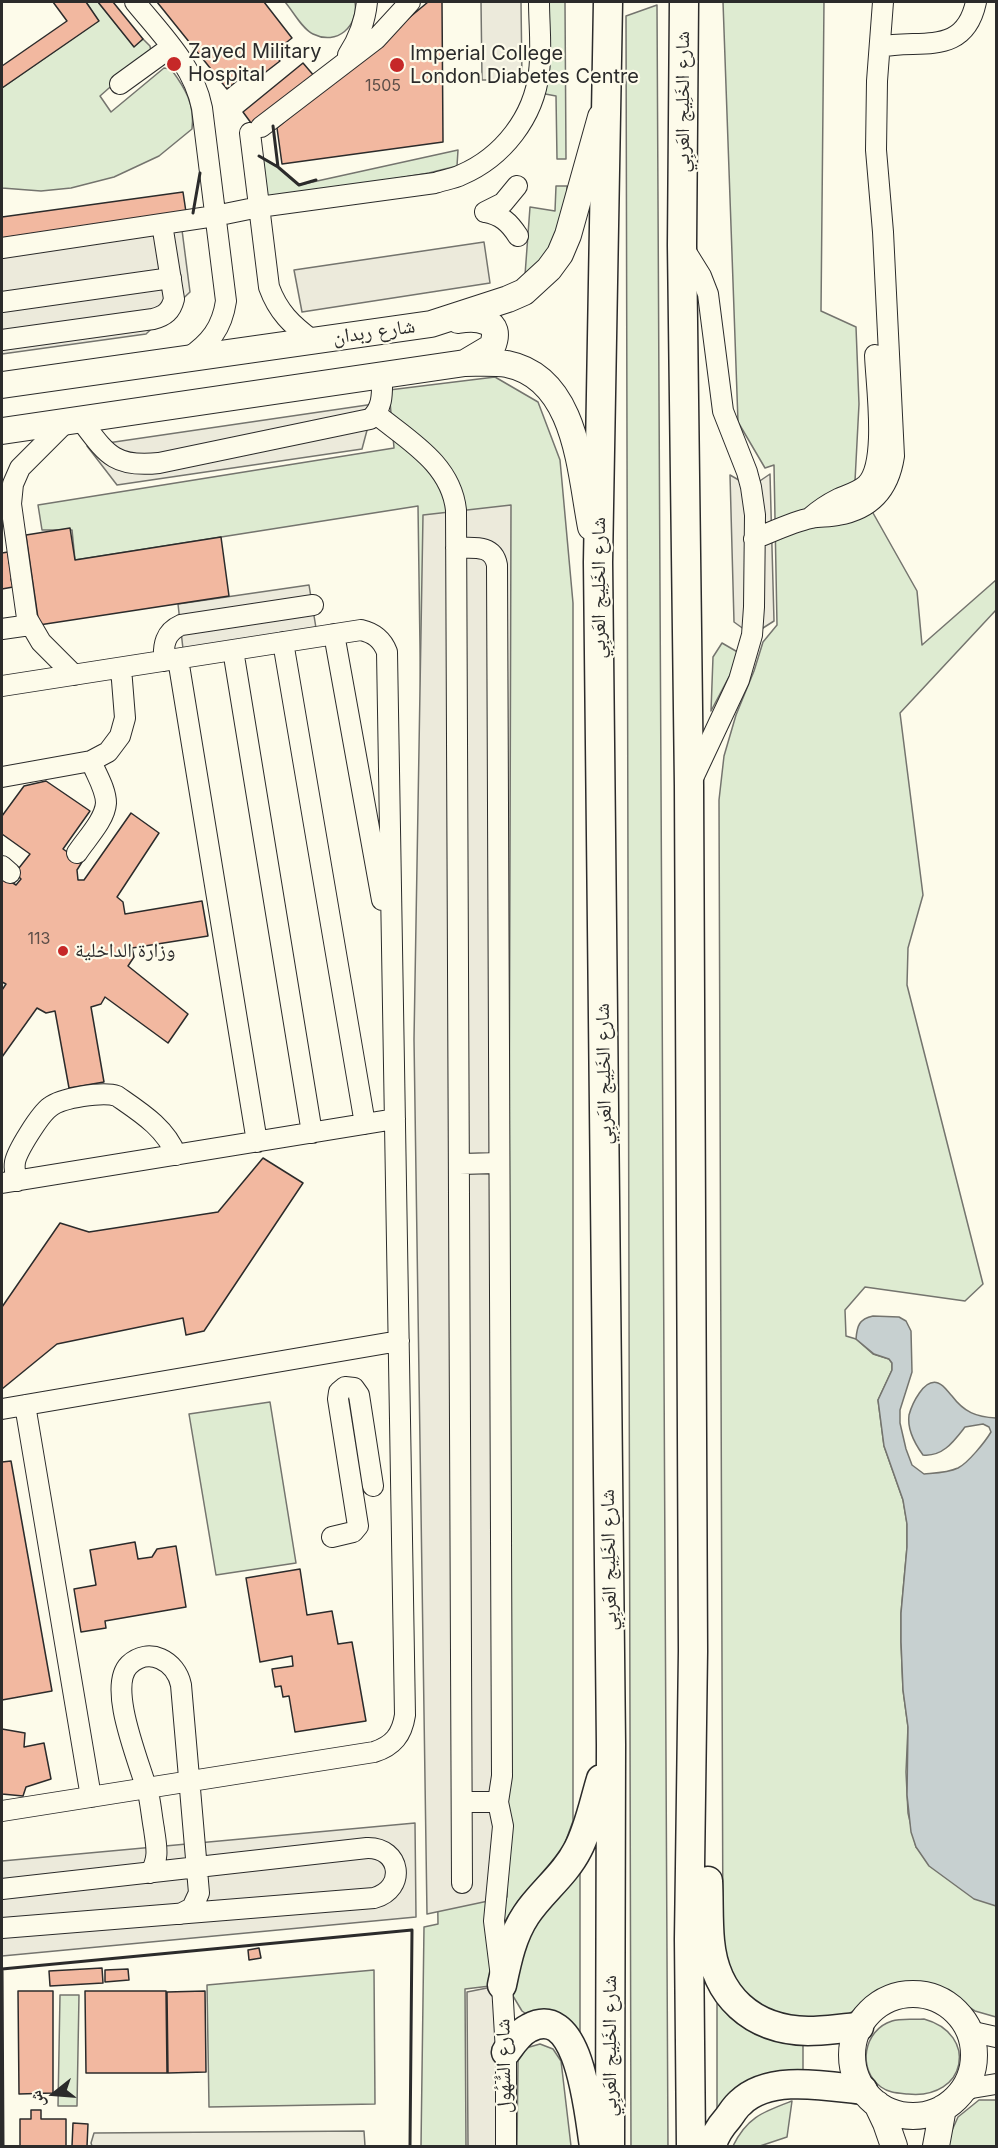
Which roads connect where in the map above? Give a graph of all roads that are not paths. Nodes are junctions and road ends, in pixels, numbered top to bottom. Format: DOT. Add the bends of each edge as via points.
graph roads {
  1 [pos="135,2"];
  2 [pos="367,2"];
  3 [pos="408,2"];
  4 [pos="539,2"];
  5 [pos="608,2"];
  6 [pos="684,2"];
  7 [pos="869,2"];
  8 [pos="883,2"];
  9 [pos="976,2"];
  10 [pos="171,47"];
  11 [pos="880,47"];
  12 [pos="340,64"];
  13 [pos="120,84"];
  14 [pos="607,93"];
  15 [pos="517,186"];
  16 [pos="259,207"];
  17 [pos="215,216"];
  18 [pos="162,224"];
  19 [pos="518,236"];
  20 [pos="682,245"];
  21 [pos="2,248"];
  22 [pos="171,278"];
  23 [pos="2,302"];
  24 [pos="431,324"];
  25 [pos="2,340"];
  26 [pos="312,340"];
  27 [pos="188,358"];
  28 [pos="465,363"];
  29 [pos="382,375"];
  30 [pos="2,385"];
  31 [pos="376,414"];
  32 [pos="74,420"];
  33 [pos="2,431"];
  34 [pos="6,495"];
  35 [pos="811,517"];
  36 [pos="8,527"];
  37 [pos="754,539"];
  38 [pos="456,548"];
  39 [pos="598,562"];
  40 [pos="313,606"];
  41 [pos="30,625"];
  42 [pos="2,629"];
  43 [pos="334,634"];
  44 [pos="283,642"];
  45 [pos="233,650"];
  46 [pos="171,660"];
  47 [pos="121,668"];
  48 [pos="74,675"];
  49 [pos="2,686"];
  50 [pos="91,761"];
  51 [pos="2,777"];
  52 [pos="689,786"];
  53 [pos="77,853"];
  54 [pos="393,955"];
  55 [pos="395,1119"];
  56 [pos="365,1124"];
  57 [pos="312,1133"];
  58 [pos="257,1142"];
  59 [pos="176,1155"];
  60 [pos="499,1162"];
  61 [pos="459,1164"];
  62 [pos="9,1182"];
  63 [pos="399,1341"];
  64 [pos="25,1405"];
  65 [pos="2,1409"];
  66 [pos="401,1481"];
  67 [pos="373,1486"];
  68 [pos="353,1489"];
  69 [pos="332,1537"];
  70 [pos="693,1651"];
  71 [pos="611,1745"];
  72 [pos="188,1781"];
  73 [pos="146,1788"];
  74 [pos="91,1797"];
  75 [pos="462,1802"];
  76 [pos="498,1802"];
  77 [pos="2,1811"];
  78 [pos="196,1867"];
  79 [pos="150,1873"];
  80 [pos="462,1883"];
  81 [pos="2,1889"];
  82 [pos="180,1914"];
  83 [pos="2,1928"];
  84 [pos="502,1985"];
  85 [pos="859,2027"];
  86 [pos="969,2031"];
  87 [pos="996,2037"];
  88 [pos="506,2052"];
  89 [pos="996,2084"];
  90 [pos="870,2097"];
  91 [pos="952,2100"];
  92 [pos="506,2146"];
  93 [pos="594,2146"];
  94 [pos="609,2146"];
  95 [pos="691,2146"];
  96 [pos="712,2146"];
  97 [pos="894,2146"];
  98 [pos="936,2146"];
  1 -- 10 [label="street"];
  2 -- 12 [label="street" via="360,34"];
  3 -- 12 [label="street" via="376,39"];
  4 -- 16 [label="street" via="540,71 534,96 518,129 485,162 435,183"];
  5 -- 14 [label="highway, شارع الخَلِيج العَربِي"];
  6 -- 20 [label="highway, شارع الخَلِيج العَربِي"];
  7 -- 35 [label="street" via="863,150 880,453 867,484"];
  8 -- 11 [label="street"];
  9 -- 11 [label="street" via="968,23 947,40"];
  10 -- 13 [label="street"];
  10 -- 17 [label="street" via="197,88"];
  11 -- 35 [label="street" via="876,150 894,456 889,477 872,502 844,514"];
  12 -- 16 [label="street" via="256,130"];
  14 -- 24 [label="main road, شارع ربدان" via="568,236 549,269 524,292"];
  14 -- 39 [label="highway, شارع الخَلِيج العَربِي"];
  15 -- 19 [label="street" via="503,203 485,212 505,219"];
  16 -- 17 [label="street"];
  16 -- 26 [label="street" via="269,288 285,317"];
  17 -- 18 [label="street"];
  17 -- 27 [label="street" via="226,301 224,315 211,340"];
  18 -- 21 [label="street"];
  18 -- 22 [label="street"];
  20 -- 37 [label="street" via="708,294 723,411 751,487"];
  20 -- 52 [label="highway, شارع الخَلِيج العَربِي"];
  22 -- 23 [label="street"];
  22 -- 25 [label="street" via="174,299 170,309 159,317"];
  24 -- 26 [label="main road, شارع ربدان"];
  24 -- 28 [label="main road" via="473,318 492,326 492,347"];
  26 -- 27 [label="main road, شارع ربدان"];
  27 -- 30 [label="main road, شارع ربدان"];
  28 -- 29 [label="main road"];
  28 -- 39 [label="main road" via="508,364 541,381 555,395 573,432"];
  29 -- 31 [label="street" via="381,403"];
  29 -- 32 [label="main road"];
  31 -- 32 [label="street" via="363,422 138,465 107,453"];
  31 -- 38 [label="street" via="434,461 446,477 454,494"];
  32 -- 33 [label="main road"];
  32 -- 34 [label="street" via="26,461"];
  34 -- 36 [label="street"];
  35 -- 37 [label="street"];
  36 -- 41 [label="street"];
  37 -- 52 [label="street" via="752,636 738,680"];
  38 -- 60 [label="street, شارع السُّهُول" via="488,549 497,565"];
  38 -- 61 [label="street"];
  39 -- 71 [label="highway, شارع الخَلِيج العَربِي"];
  40 -- 46 [label="street" via="181,625 167,637 164,650"];
  41 -- 42 [label="street"];
  41 -- 48 [label="street"];
  43 -- 44 [label="street"];
  43 -- 54 [label="street"];
  43 -- 54 [label="street" via="370,632 378,636 387,652"];
  44 -- 45 [label="street"];
  44 -- 56 [label="street"];
  45 -- 46 [label="street"];
  45 -- 57 [label="street"];
  46 -- 47 [label="street"];
  46 -- 58 [label="street"];
  47 -- 48 [label="street"];
  47 -- 50 [label="street" via="123,728 108,752"];
  48 -- 49 [label="street"];
  50 -- 51 [label="street"];
  50 -- 53 [label="street" via="106,803"];
  52 -- 70 [label="highway, شارع الخَلِيج العَربِي"];
  54 -- 55 [label="street"];
  55 -- 56 [label="street"];
  55 -- 63 [label="street"];
  56 -- 57 [label="street"];
  57 -- 58 [label="street"];
  58 -- 59 [label="street"];
  59 -- 62 [label="street"];
  59 -- 62 [label="street" via="169,1138 158,1126 117,1096 98,1094 49,1108 17,1155"];
  60 -- 61 [label="street"];
  60 -- 76 [label="street, شارع السُّهُول" via="502,1776"];
  61 -- 75 [label="street"];
  63 -- 64 [label="street"];
  63 -- 66 [label="street"];
  64 -- 65 [label="street"];
  64 -- 74 [label="street"];
  66 -- 67 [label="street"];
  66 -- 72 [label="street" via="405,1715 399,1735 393,1743 374,1752"];
  67 -- 68 [label="street"];
  67 -- 68 [label="street" via="359,1395 354,1388 345,1387 338,1399"];
  68 -- 69 [label="street" via="358,1526 353,1532"];
  70 -- 85 [label="highway" via="710,1942 717,1972 740,2007 770,2025 808,2031"];
  70 -- 95 [label="highway, شارع الخَلِيج العَربِي"];
  71 -- 84 [label="highway" via="578,1849 526,1915 516,1934"];
  71 -- 94 [label="highway, شارع الخَلِيج العَربِي"];
  72 -- 73 [label="street"];
  72 -- 73 [label="street" via="179,1676 161,1658 145,1657 125,1670 121,1689 132,1745"];
  72 -- 78 [label="street"];
  73 -- 74 [label="street"];
  73 -- 79 [label="street" via="157,1853"];
  74 -- 77 [label="street"];
  75 -- 76 [label="street"];
  75 -- 80 [label="street"];
  76 -- 84 [label="street, شارع السُّهُول" via="502,1826 494,1921"];
  78 -- 79 [label="street"];
  78 -- 82 [label="street" via="198,1898 192,1908"];
  78 -- 82 [label="street" via="374,1848 392,1859 396,1873 392,1887 374,1898"];
  79 -- 81 [label="street"];
  82 -- 83 [label="street"];
  84 -- 88 [label="street, شارع السُّهُول"];
  85 -- 86 [label="main road" via="882,2002 915,1994 947,2004"];
  85 -- 90 [label="main road" via="852,2059 856,2075"];
  86 -- 87 [label="street"];
  86 -- 91 [label="main road" via="973,2062 969,2078"];
  88 -- 92 [label="street, شارع السُّهُول"];
  88 -- 93 [label="highway" via="533,2026 551,2026 567,2038 580,2068"];
  89 -- 91 [label="street" via="972,2088"];
  90 -- 91 [label="main road" via="892,2113 910,2116 927,2115"];
  90 -- 96 [label="highway" via="806,2084 789,2084 755,2094 740,2102"];
  90 -- 97 [label="main road"];
  91 -- 98 [label="main road"];
}
